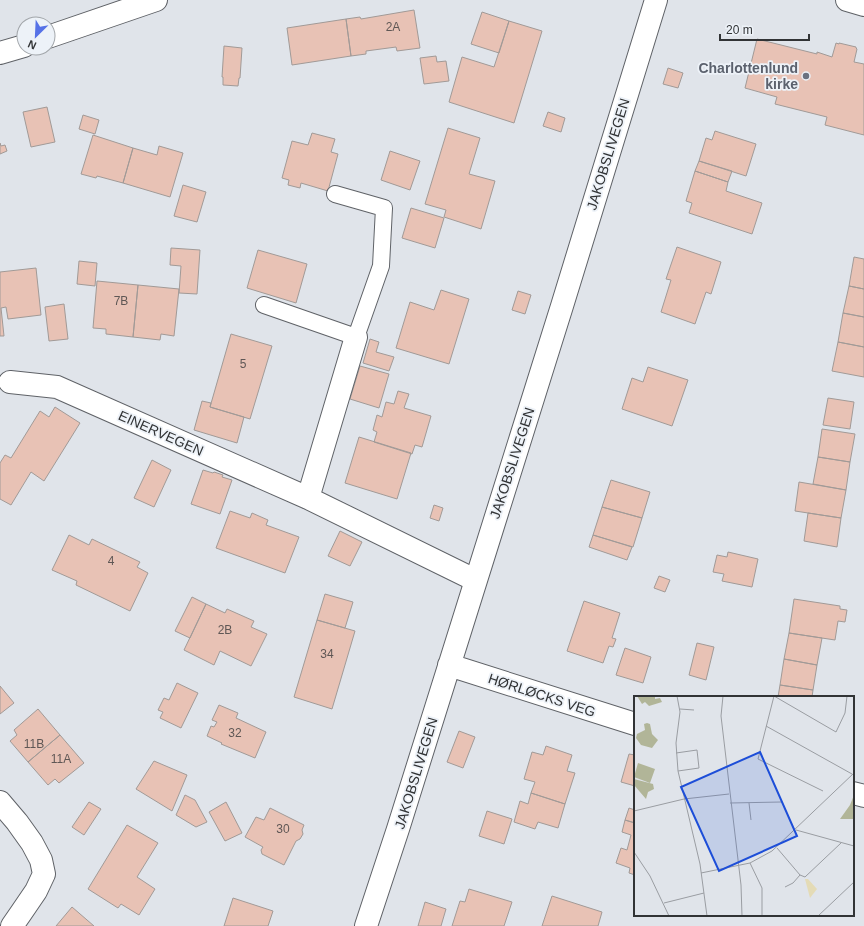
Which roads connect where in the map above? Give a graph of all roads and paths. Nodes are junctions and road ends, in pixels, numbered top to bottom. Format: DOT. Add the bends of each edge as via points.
graph roads {
  1 [pos="156,0"];
  2 [pos="656,0"];
  3 [pos="847,0"];
  4 [pos="864,5"];
  5 [pos="56,34"];
  6 [pos="16,49"];
  7 [pos="0,54"];
  8 [pos="335,194"];
  9 [pos="264,305"];
  10 [pos="356,337"];
  11 [pos="10,382"];
  12 [pos="308,498"];
  13 [pos="475,580"];
  14 [pos="449,665"];
  15 [pos="634,724"];
  16 [pos="854,793"];
  17 [pos="864,796"];
  18 [pos="0,802"];
  19 [pos="12,926"];
  20 [pos="366,926"];
  1 -- 5 [label="street"];
  2 -- 13 [label="street, JAKOBSLIVEGEN"];
  3 -- 4 [label="street"];
  6 -- 7 [label="street"];
  8 -- 10 [label="lane" via="384,208 381,266"];
  9 -- 10 [label="lane"];
  10 -- 12 [label="street"];
  11 -- 12 [label="street, EINERVEGEN" via="57,387"];
  12 -- 13 [label="street, EINERVEGEN"];
  13 -- 14 [label="street, JAKOBSLIVEGEN"];
  14 -- 15 [label="street, HØRLØCKS VEG"];
  14 -- 20 [label="street, JAKOBSLIVEGEN"];
  16 -- 17 [label="street"];
  18 -- 19 [label="street" via="32,844 41,860 44,874 36,891"];
}
